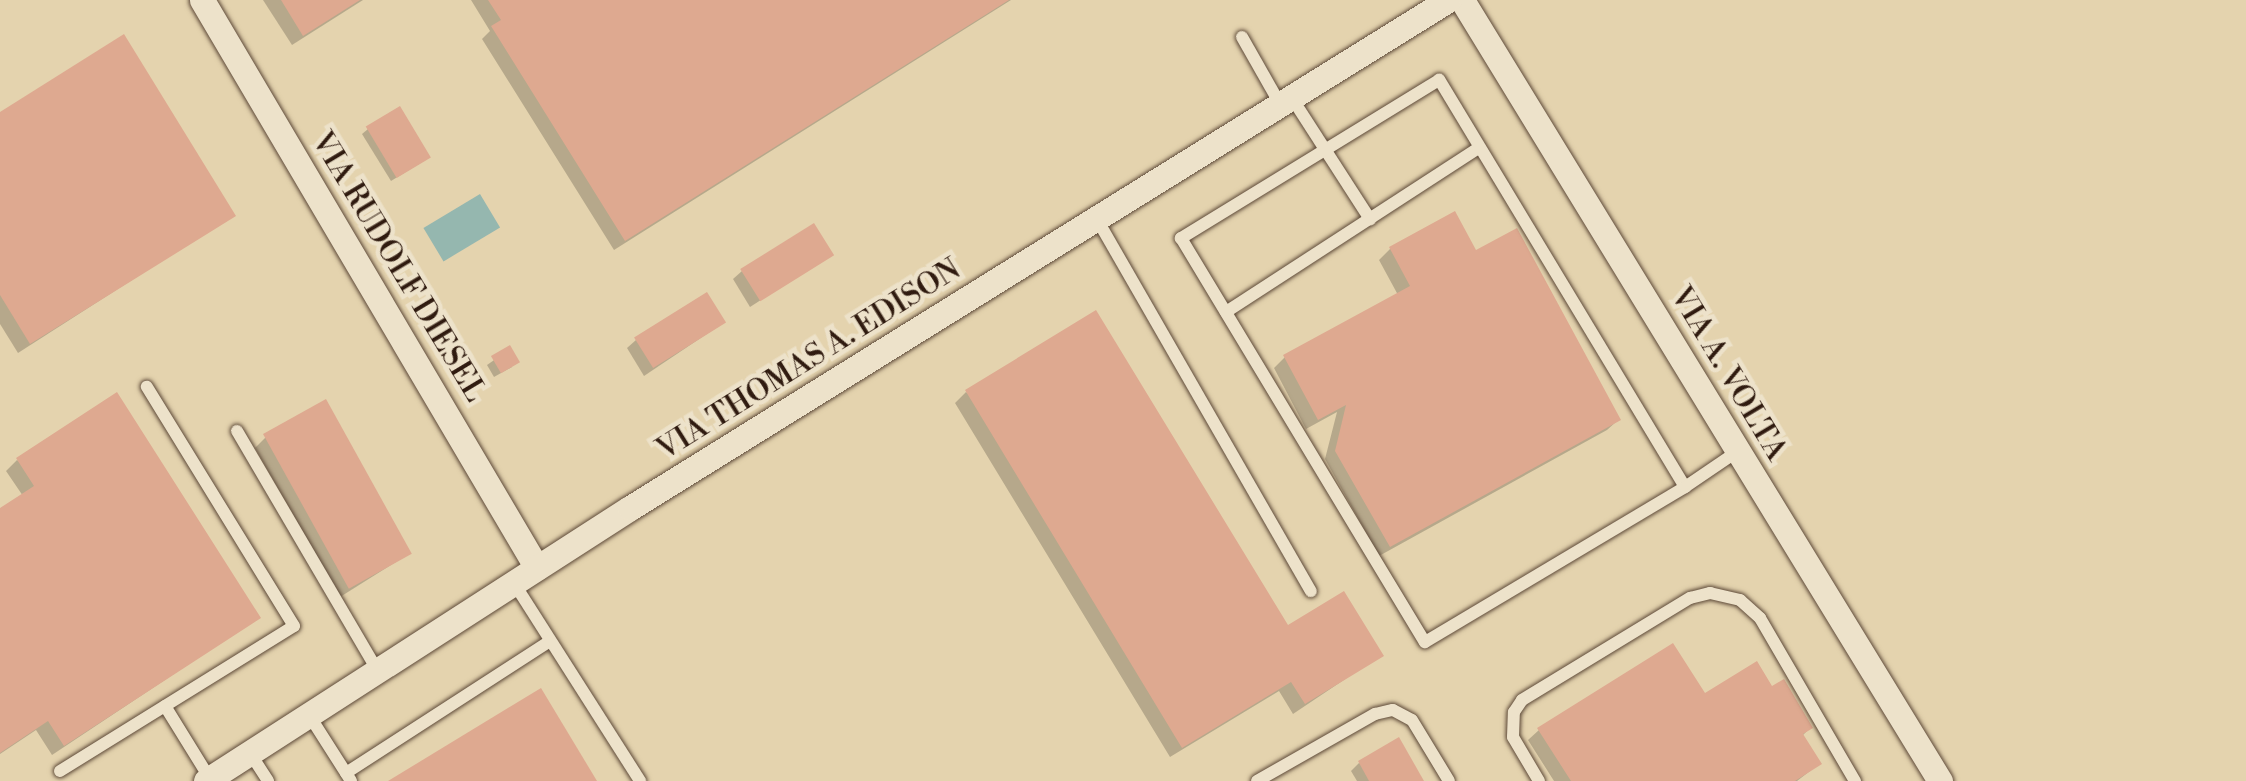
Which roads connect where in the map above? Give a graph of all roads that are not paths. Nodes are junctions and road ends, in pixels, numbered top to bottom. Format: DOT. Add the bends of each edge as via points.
graph roads {
  1 [pos="202,0"];
  2 [pos="1448,0"];
  3 [pos="1462,0"];
  4 [pos="1242,37"];
  5 [pos="1285,98"];
  6 [pos="1479,148"];
  7 [pos="1325,149"];
  8 [pos="1370,219"];
  9 [pos="1098,220"];
  10 [pos="1226,312"];
  11 [pos="147,387"];
  12 [pos="237,430"];
  13 [pos="1738,451"];
  14 [pos="1685,487"];
  15 [pos="537,568"];
  16 [pos="514,583"];
  17 [pos="1311,591"];
  18 [pos="550,641"];
  19 [pos="378,670"];
  20 [pos="165,706"];
  21 [pos="309,715"];
  22 [pos="250,753"];
  23 [pos="60,771"];
  24 [pos="348,777"];
  25 [pos="208,780"];
  26 [pos="268,781"];
  27 [pos="640,781"];
  28 [pos="1257,781"];
  29 [pos="1448,781"];
  30 [pos="1539,781"];
  31 [pos="1855,781"];
  32 [pos="1940,781"];
  1 -- 15 [label="street, VIA RUDOLF DIESEL"];
  2 -- 5 [label="street, VIA THOMAS A. EDISON"];
  3 -- 13 [label="street, VIA A. VOLTA"];
  4 -- 5 [label="lane"];
  5 -- 7 [label="lane"];
  5 -- 9 [label="street, VIA THOMAS A. EDISON"];
  6 -- 7 [label="lane" via="1439,80"];
  6 -- 8 [label="lane"];
  6 -- 14 [label="lane"];
  7 -- 8 [label="lane"];
  7 -- 10 [label="lane" via="1180,238"];
  8 -- 10 [label="lane"];
  9 -- 15 [label="street, VIA THOMAS A. EDISON"];
  9 -- 17 [label="lane"];
  10 -- 14 [label="lane" via="1425,642"];
  11 -- 20 [label="lane" via="294,626"];
  12 -- 19 [label="lane"];
  13 -- 14 [label="lane"];
  13 -- 32 [label="street, VIA A. VOLTA"];
  15 -- 16 [label="street, VIA THOMAS A. EDISON"];
  16 -- 18 [label="lane"];
  16 -- 19 [label="street, VIA THOMAS A. EDISON"];
  18 -- 24 [label="lane"];
  18 -- 27 [label="lane"];
  19 -- 21 [label="street, VIA THOMAS A. EDISON"];
  20 -- 23 [label="lane"];
  20 -- 25 [label="lane"];
  21 -- 22 [label="street, VIA THOMAS A. EDISON"];
  21 -- 24 [label="lane"];
  22 -- 25 [label="street, VIA THOMAS A. EDISON"];
  22 -- 26 [label="lane"];
  28 -- 29 [label="lane" via="1393,710 1412,720"];
  30 -- 31 [label="lane" via="1513,737 1522,700 1690,598 1710,593 1755,612"];
}
